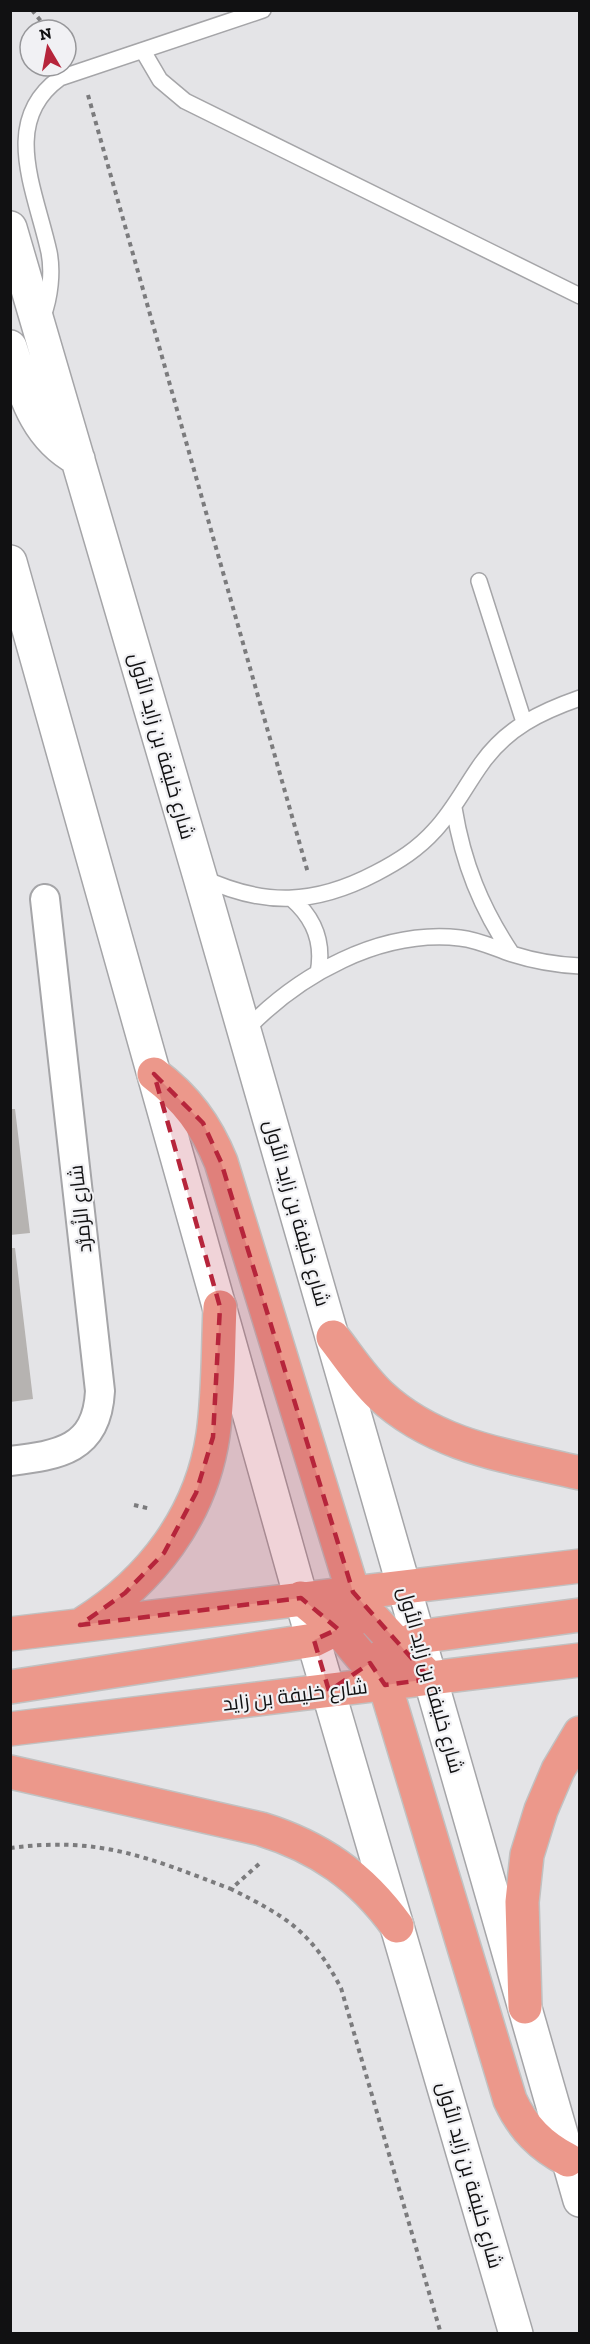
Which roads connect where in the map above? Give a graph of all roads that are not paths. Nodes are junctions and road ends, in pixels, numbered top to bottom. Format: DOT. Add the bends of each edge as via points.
graph roads {
  1 [pos="263,10"];
  2 [pos="143,51"];
  3 [pos="10,228"];
  4 [pos="579,296"];
  5 [pos="39,326"];
  6 [pos="10,347"];
  7 [pos="78,459"];
  8 [pos="12,575"];
  9 [pos="479,581"];
  10 [pos="579,698"];
  11 [pos="524,722"];
  12 [pos="454,808"];
  13 [pos="201,877"];
  14 [pos="45,898"];
  15 [pos="292,899"];
  16 [pos="512,954"];
  17 [pos="579,966"];
  18 [pos="318,973"];
  19 [pos="245,1031"];
  20 [pos="154,1074"];
  21 [pos="220,1306"];
  22 [pos="333,1337"];
  23 [pos="10,1461"];
  24 [pos="579,1473"];
  25 [pos="579,1566"];
  26 [pos="404,1586"];
  27 [pos="301,1598"];
  28 [pos="360,1602"];
  29 [pos="579,1614"];
  30 [pos="80,1625"];
  31 [pos="10,1634"];
  32 [pos="326,1635"];
  33 [pos="408,1642"];
  34 [pos="579,1660"];
  35 [pos="377,1674"];
  36 [pos="430,1679"];
  37 [pos="10,1687"];
  38 [pos="329,1691"];
  39 [pos="10,1729"];
  40 [pos="579,1733"];
  41 [pos="10,1772"];
  42 [pos="397,1926"];
  43 [pos="525,2007"];
  44 [pos="568,2160"];
  45 [pos="579,2200"];
  46 [pos="516,2334"];
  1 -- 2 [label="lane"];
  2 -- 4 [label="lane" via="160,80 185,101"];
  2 -- 5 [label="lane" via="46,86 30,103 20,124 21,155 49,254 50,289"];
  3 -- 5 [label="main road, شارع خليفة بن زايد الأول"];
  5 -- 7 [label="main road, شارع خليفة بن زايد الأول"];
  6 -- 7 [label="main road" via="34,416 53,442"];
  7 -- 13 [label="main road, شارع خليفة بن زايد الأول"];
  8 -- 20 [label="main road, شارع خليفة بن زايد الأول"];
  9 -- 11 [label="lane"];
  10 -- 11 [label="lane"];
  11 -- 12 [label="lane" via="493,748"];
  12 -- 15 [label="lane" via="416,850 363,880 315,896"];
  12 -- 16 [label="lane" via="467,870 494,928"];
  13 -- 15 [label="lane" via="245,894"];
  13 -- 19 [label="main road, شارع خليفة بن زايد الأول"];
  14 -- 23 [label="street, شارع الزُمرُّد" via="100,1392 94,1423 74,1446 61,1453"];
  15 -- 18 [label="lane" via="311,919 317,932"];
  16 -- 17 [label="lane"];
  16 -- 18 [label="lane" via="460,938 406,940"];
  18 -- 19 [label="lane" via="279,999"];
  19 -- 22 [label="main road, شارع خليفة بن زايد الأول"];
  20 -- 21 [label="main road, شارع خليفة بن زايد الأول"];
  20 -- 28 [label="highway" via="203,1123 221,1162"];
  21 -- 27 [label="main road, شارع خليفة بن زايد الأول"];
  21 -- 30 [label="highway" via="213,1437 196,1493 179,1531 145,1574 118,1599"];
  22 -- 24 [label="highway" via="378,1393 423,1427 469,1447"];
  22 -- 26 [label="main road, شارع خليفة بن زايد الأول"];
  25 -- 26 [label="highway"];
  26 -- 28 [label="highway"];
  26 -- 33 [label="main road, شارع خليفة بن زايد الأول"];
  27 -- 28 [label="highway"];
  27 -- 30 [label="highway"];
  27 -- 32 [label="main road, شارع خليفة بن زايد الأول"];
  28 -- 32 [label="highway"];
  28 -- 33 [label="highway"];
  29 -- 33 [label="highway"];
  30 -- 31 [label="highway"];
  32 -- 35 [label="highway"];
  32 -- 37 [label="highway"];
  32 -- 38 [label="main road, شارع خليفة بن زايد الأول"];
  33 -- 35 [label="highway"];
  33 -- 36 [label="main road, شارع خليفة بن زايد الأول"];
  34 -- 36 [label="highway, شارع خليفة بن زايد"];
  35 -- 36 [label="highway, شارع خليفة بن زايد"];
  35 -- 38 [label="highway, شارع خليفة بن زايد"];
  35 -- 44 [label="highway" via="510,2100 539,2142"];
  36 -- 43 [label="main road, شارع خليفة بن زايد الأول"];
  38 -- 39 [label="highway, شارع خليفة بن زايد"];
  38 -- 42 [label="main road, شارع خليفة بن زايد الأول"];
  40 -- 43 [label="highway" via="558,1770 527,1855 522,1902"];
  41 -- 42 [label="highway" via="288,1837 338,1864 380,1902"];
  42 -- 46 [label="main road, شارع خليفة بن زايد الأول"];
  43 -- 44 [label="main road, شارع خليفة بن زايد الأول"];
  44 -- 45 [label="main road, شارع خليفة بن زايد الأول"];
}
